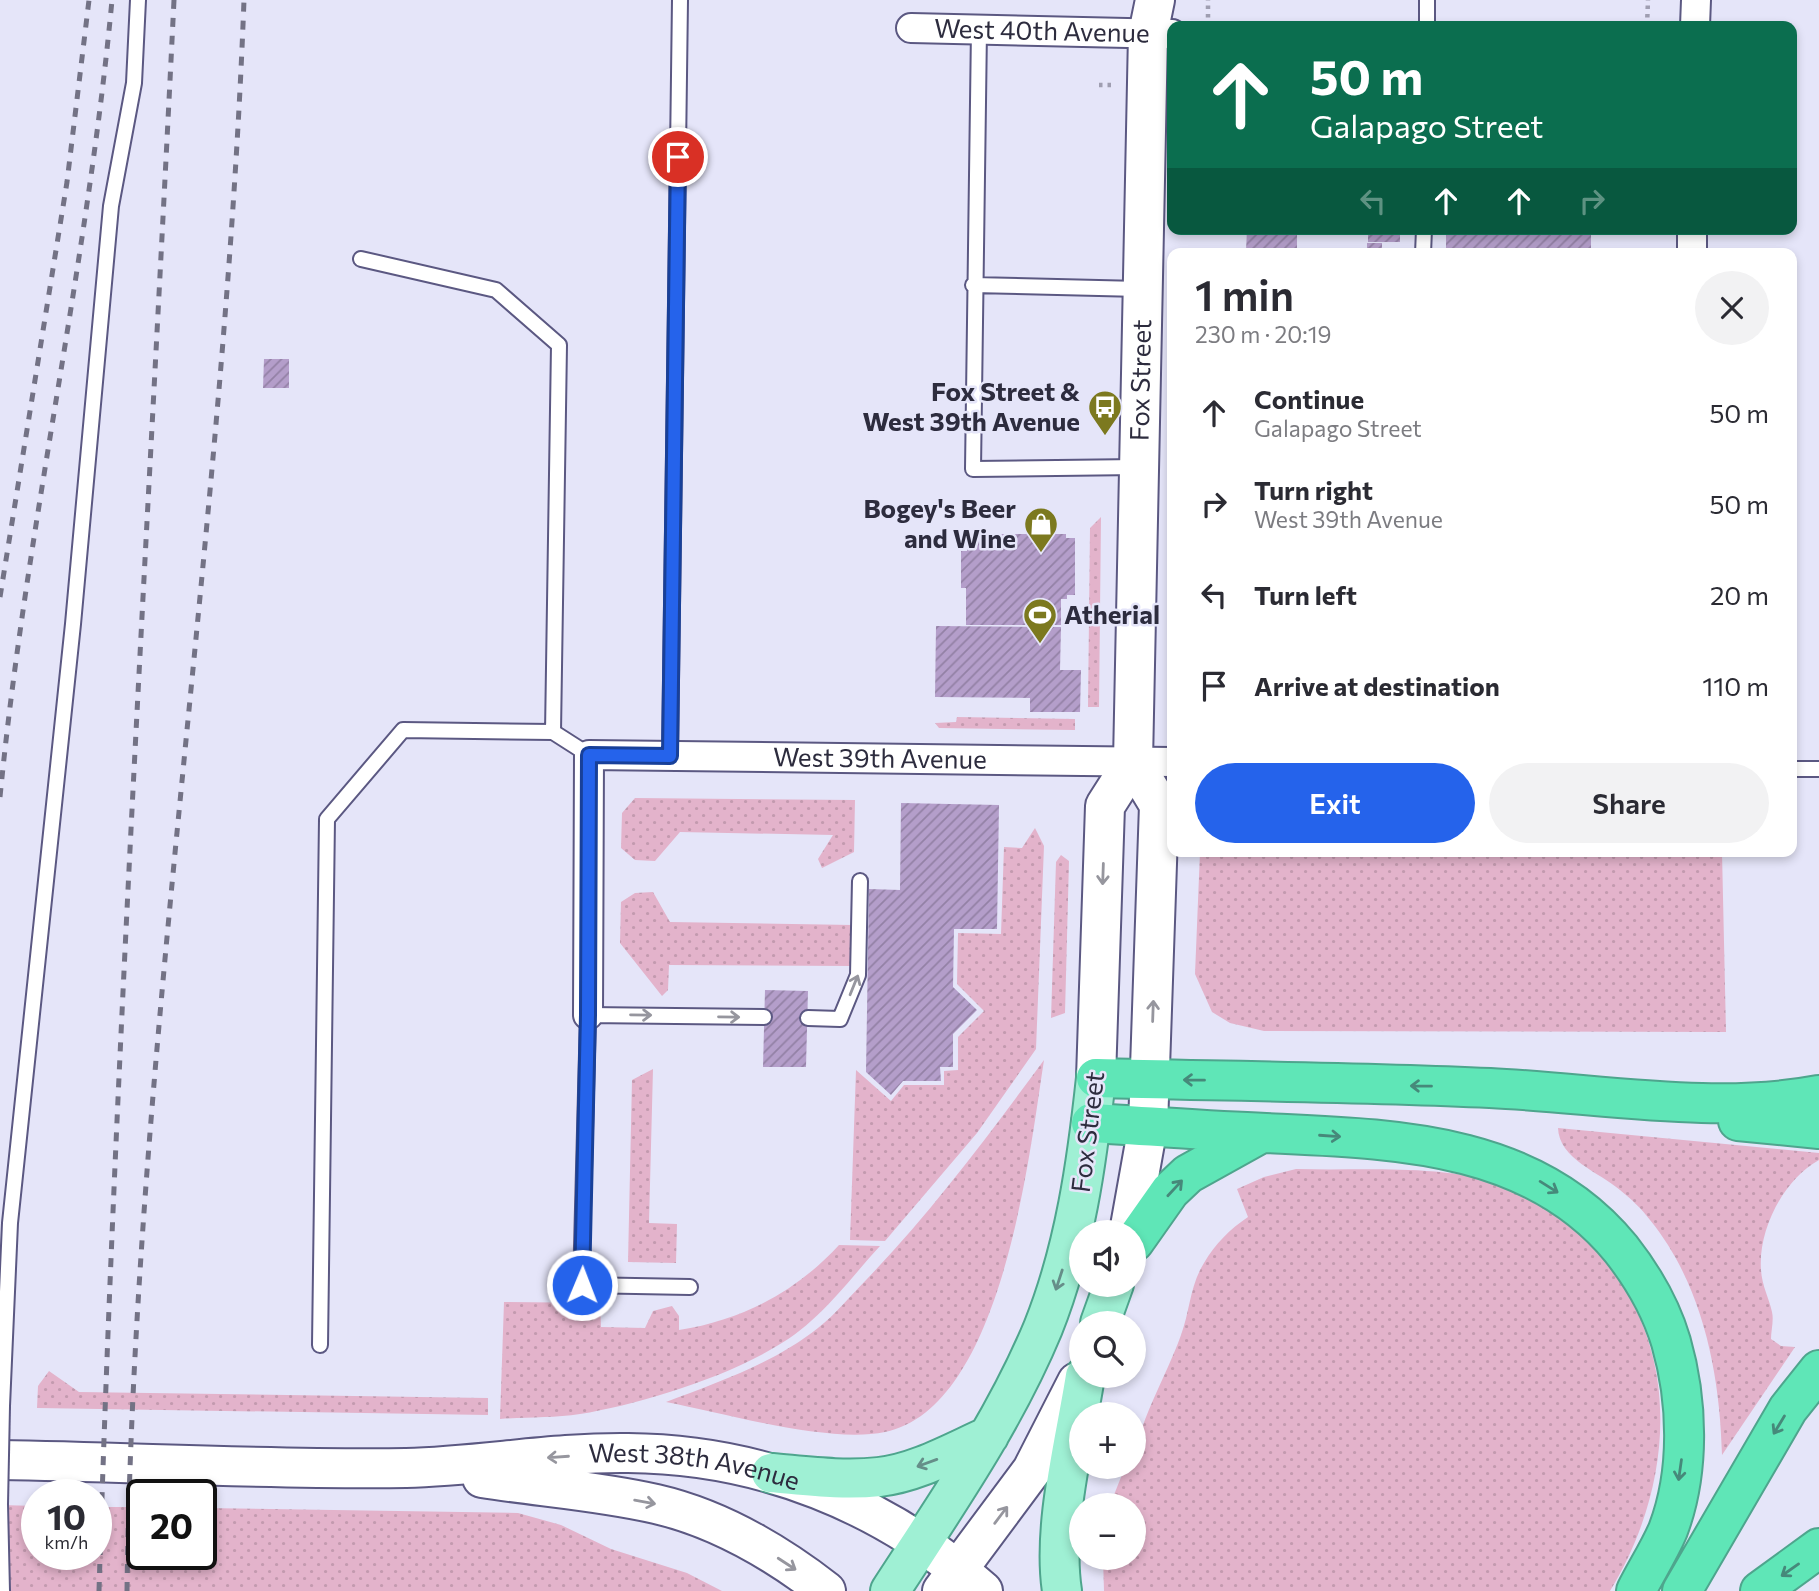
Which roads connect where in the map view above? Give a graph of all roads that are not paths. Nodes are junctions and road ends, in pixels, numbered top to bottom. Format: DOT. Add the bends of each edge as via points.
graph roads {
  1 [pos="138,0"];
  2 [pos="680,0"];
  3 [pos="1427,0"];
  4 [pos="1696,0"];
  5 [pos="1427,21"];
  6 [pos="1695,21"];
  7 [pos="1158,23"];
  8 [pos="911,28"];
  9 [pos="979,29"];
  10 [pos="360,260"];
  11 [pos="973,285"];
  12 [pos="1143,289"];
  13 [pos="1139,467"];
  14 [pos="553,732"];
  15 [pos="589,755"];
  16 [pos="670,756"];
  17 [pos="1133,762"];
  18 [pos="1167,762"];
  19 [pos="1797,769"];
  20 [pos="1819,769"];
  21 [pos="860,881"];
  22 [pos="588,1015"];
  23 [pos="764,1017"];
  24 [pos="808,1018"];
  25 [pos="1096,1078"];
  26 [pos="1151,1079"];
  27 [pos="1489,1088"];
  28 [pos="1819,1095"];
  29 [pos="1091,1123"];
  30 [pos="1148,1126"];
  31 [pos="1819,1129"];
  32 [pos="1262,1133"];
  33 [pos="1131,1220"];
  34 [pos="1146,1225"];
  35 [pos="690,1287"];
  36 [pos="320,1345"];
  37 [pos="1819,1370"];
  38 [pos="1076,1388"];
  39 [pos="1081,1388"];
  40 [pos="989,1436"];
  41 [pos="0,1460"];
  42 [pos="407,1468"];
  43 [pos="771,1473"];
  44 [pos="0,1504"];
  45 [pos="922,1542"];
  46 [pos="1819,1548"];
  47 [pos="962,1584"];
  48 [pos="2,1591"];
  49 [pos="826,1591"];
  50 [pos="890,1591"];
  51 [pos="1062,1591"];
  52 [pos="1636,1591"];
  53 [pos="1682,1591"];
  54 [pos="1760,1591"];
  1 -- 44 [label="lane, bridge" via="134,83 111,206 10,1223"];
  2 -- 16 [label="lane"];
  3 -- 5 [label="lane"];
  4 -- 6 [label="street"];
  7 -- 9 [label="street, West 40th Avenue"];
  7 -- 12 [label="main road, Fox Street"];
  8 -- 9 [label="street, West 40th Avenue"];
  9 -- 11 [label="lane"];
  10 -- 14 [label="lane" via="496,290 559,345"];
  11 -- 12 [label="lane"];
  11 -- 13 [label="lane" via="973,469"];
  12 -- 13 [label="main road, Fox Street"];
  13 -- 17 [label="main road, Fox Street"];
  14 -- 15 [label="lane"];
  14 -- 36 [label="lane" via="402,730 327,819"];
  15 -- 16 [label="street, West 39th Avenue"];
  15 -- 22 [label="street"];
  16 -- 17 [label="street, West 39th Avenue"];
  17 -- 18 [label="street, West 39th Avenue"];
  17 -- 25 [label="main road, Fox Street, one-way" via="1105,806"];
  26 -- 17 [label="main road, one-way" via="1159,805"];
  19 -- 20 [label="lane"];
  24 -- 21 [label="lane, one-way" via="840,1019 858,975"];
  22 -- 23 [label="lane, one-way"];
  22 -- 35 [label="lane" via="582,1285"];
  25 -- 26 [label="highway"];
  25 -- 29 [label="main road, Fox Street"];
  27 -- 26 [label="highway, one-way"];
  26 -- 30 [label="main road"];
  27 -- 28 [label="highway" via="1715,1102"];
  27 -- 31 [label="highway"];
  29 -- 30 [label="highway"];
  29 -- 40 [label="main road, Fox Street, one-way" via="1062,1272 1027,1364"];
  30 -- 32 [label="highway"];
  30 -- 33 [label="main road"];
  34 -- 32 [label="highway, one-way" via="1188,1174"];
  32 -- 52 [label="highway, one-way" via="1372,1139 1464,1152 1505,1164 1576,1204 1615,1242 1651,1294 1666,1327 1683,1402 1684,1449 1674,1506 1668,1530"];
  37 -- 53 [label="highway, one-way" via="1788,1409"];
  47 -- 38 [label="main road, one-way"];
  39 -- 51 [label="main road" via="1060,1543"];
  40 -- 43 [label="main road, one-way" via="880,1477 839,1479"];
  40 -- 45 [label="main road, Fox Street"];
  41 -- 42 [label="main road, West 38th Avenue"];
  43 -- 42 [label="main road, West 38th Avenue, one-way" via="693,1458 627,1453"];
  42 -- 49 [label="main road, West 38th Avenue, one-way" via="657,1504 746,1540"];
  43 -- 45 [label="main road, West 38th Avenue" via="836,1494"];
  44 -- 48 [label="lane"];
  45 -- 47 [label="main road, West 38th Avenue"];
  45 -- 50 [label="main road, Fox Street"];
  46 -- 54 [label="highway, one-way"];
}
